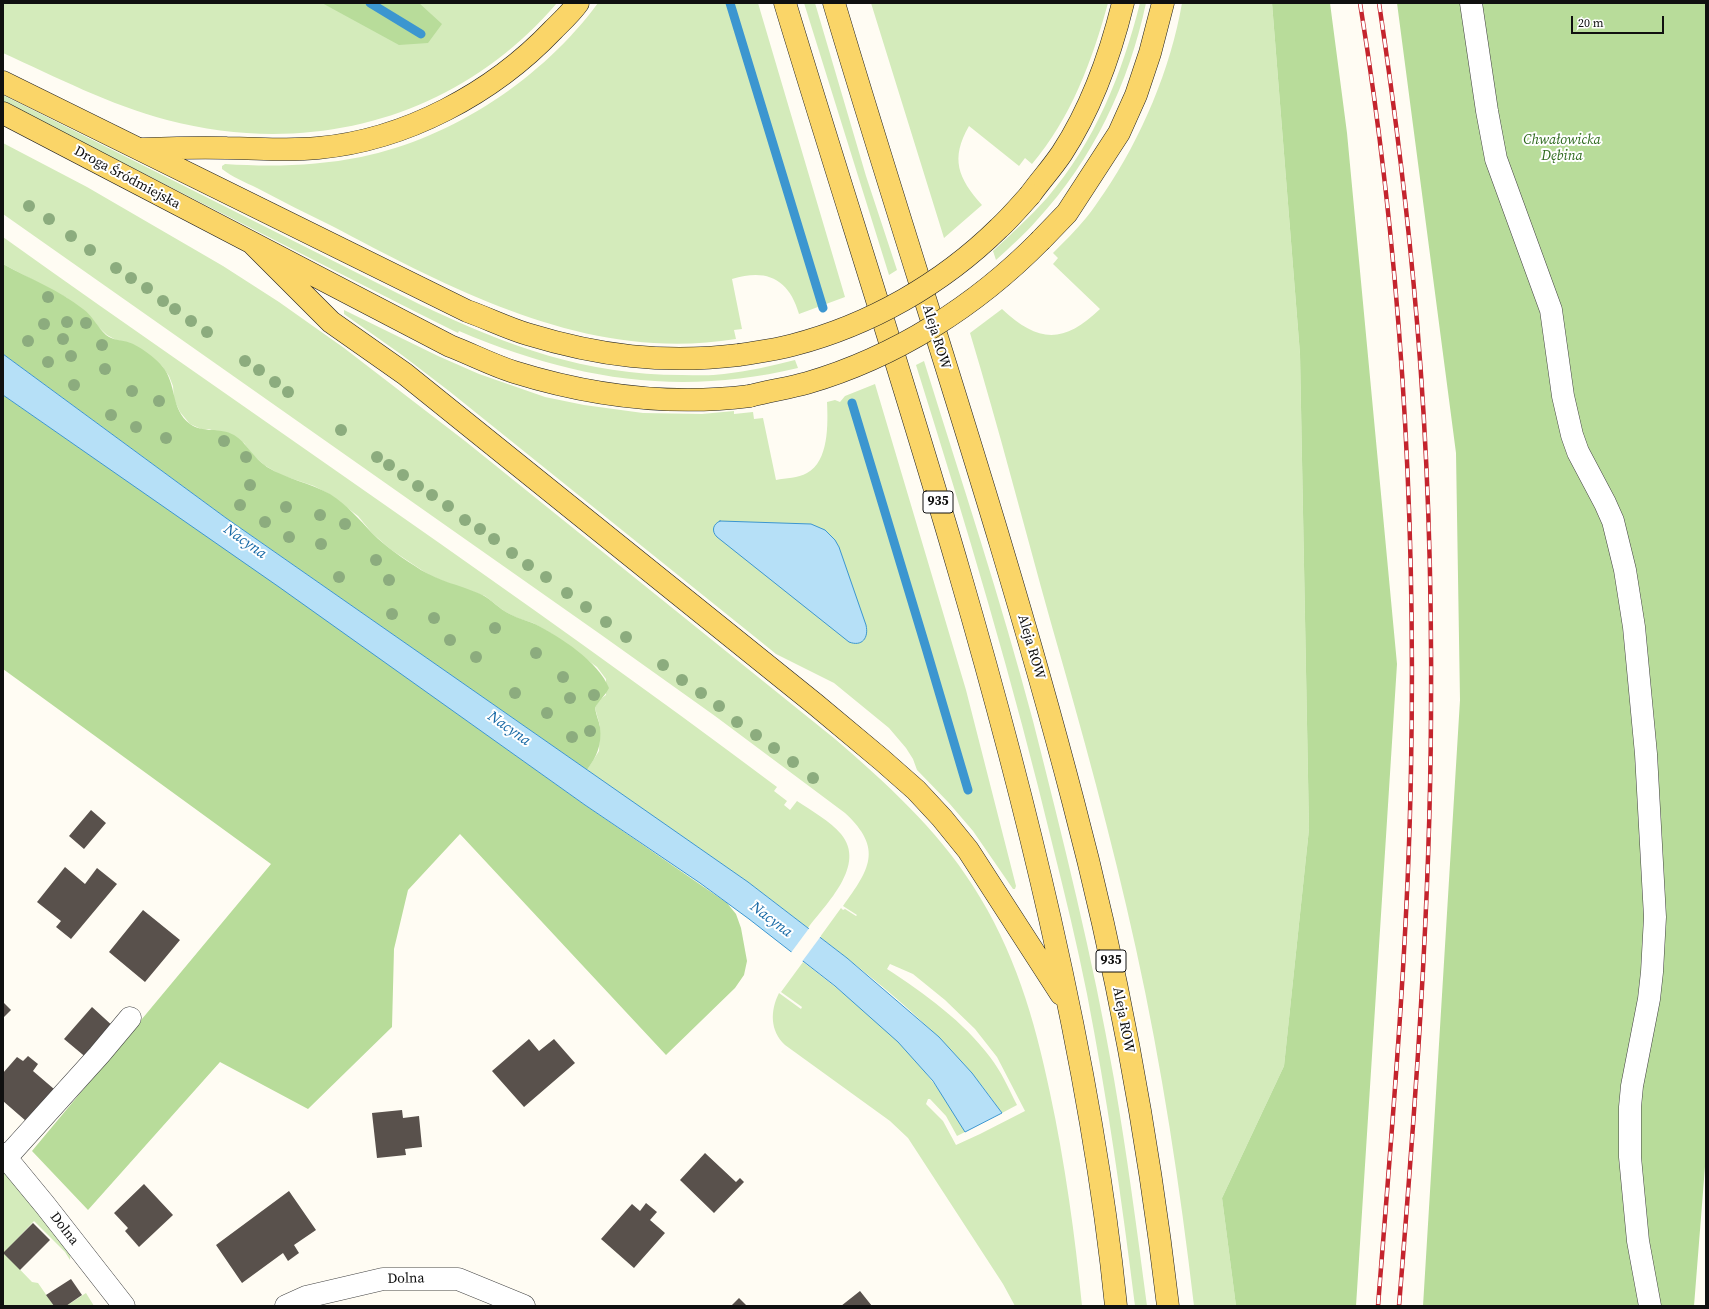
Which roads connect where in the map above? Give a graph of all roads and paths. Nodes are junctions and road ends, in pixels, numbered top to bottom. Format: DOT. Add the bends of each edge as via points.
graph roads {
  1 [pos="578,3"];
  2 [pos="785,3"];
  3 [pos="834,3"];
  4 [pos="1123,3"];
  5 [pos="1163,3"];
  6 [pos="1472,3"];
  7 [pos="3,82"];
  8 [pos="3,113"];
  9 [pos="139,149"];
  10 [pos="252,243"];
  11 [pos="1070,1007"];
  12 [pos="130,1018"];
  13 [pos="5,1156"];
  14 [pos="124,1306"];
  15 [pos="286,1306"];
  16 [pos="524,1306"];
  17 [pos="1116,1306"];
  18 [pos="1168,1306"];
  19 [pos="1650,1306"];
  1 -- 9 [label="main road" via="538,46 489,84 439,113 400,129 318,148"];
  2 -- 11 [label="main road, 935" via="984,659 1036,858"];
  3 -- 18 [label="main road, Aleja ROW / 935" via="1024,622 1073,801 1102,918 1131,1061 1154,1199"];
  4 -- 9 [label="main road, bridge" via="1101,80 1085,113 1062,153 1030,195 999,228 937,280 884,310 832,333 792,346 739,355 709,359 623,356 585,350 525,334 467,311"];
  5 -- 10 [label="main road, Droga Śródmiejska, bridge" via="1136,95 1119,133 1067,213 1018,264 943,320 908,342 849,369 806,383 750,396 656,400 578,389 513,372 450,346"];
  6 -- 19 [label="street" via="1496,160 1550,310 1563,396 1572,435 1578,452 1606,503 1612,521 1625,570 1634,627 1646,754 1654,917 1649,999 1632,1086 1630,1157 1638,1241"];
  7 -- 9 [label="main road"];
  8 -- 10 [label="main road, Droga Śródmiejska"];
  10 -- 11 [label="main road" via="331,322 405,374 816,704 916,790 968,850"];
  11 -- 17 [label="main road, 935" via="1100,1176"];
  12 -- 13 [label="street" via="99,1056"];
  13 -- 14 [label="street, Dolna"];
  15 -- 16 [label="street, Dolna" via="306,1297 383,1279 458,1279"];
}
